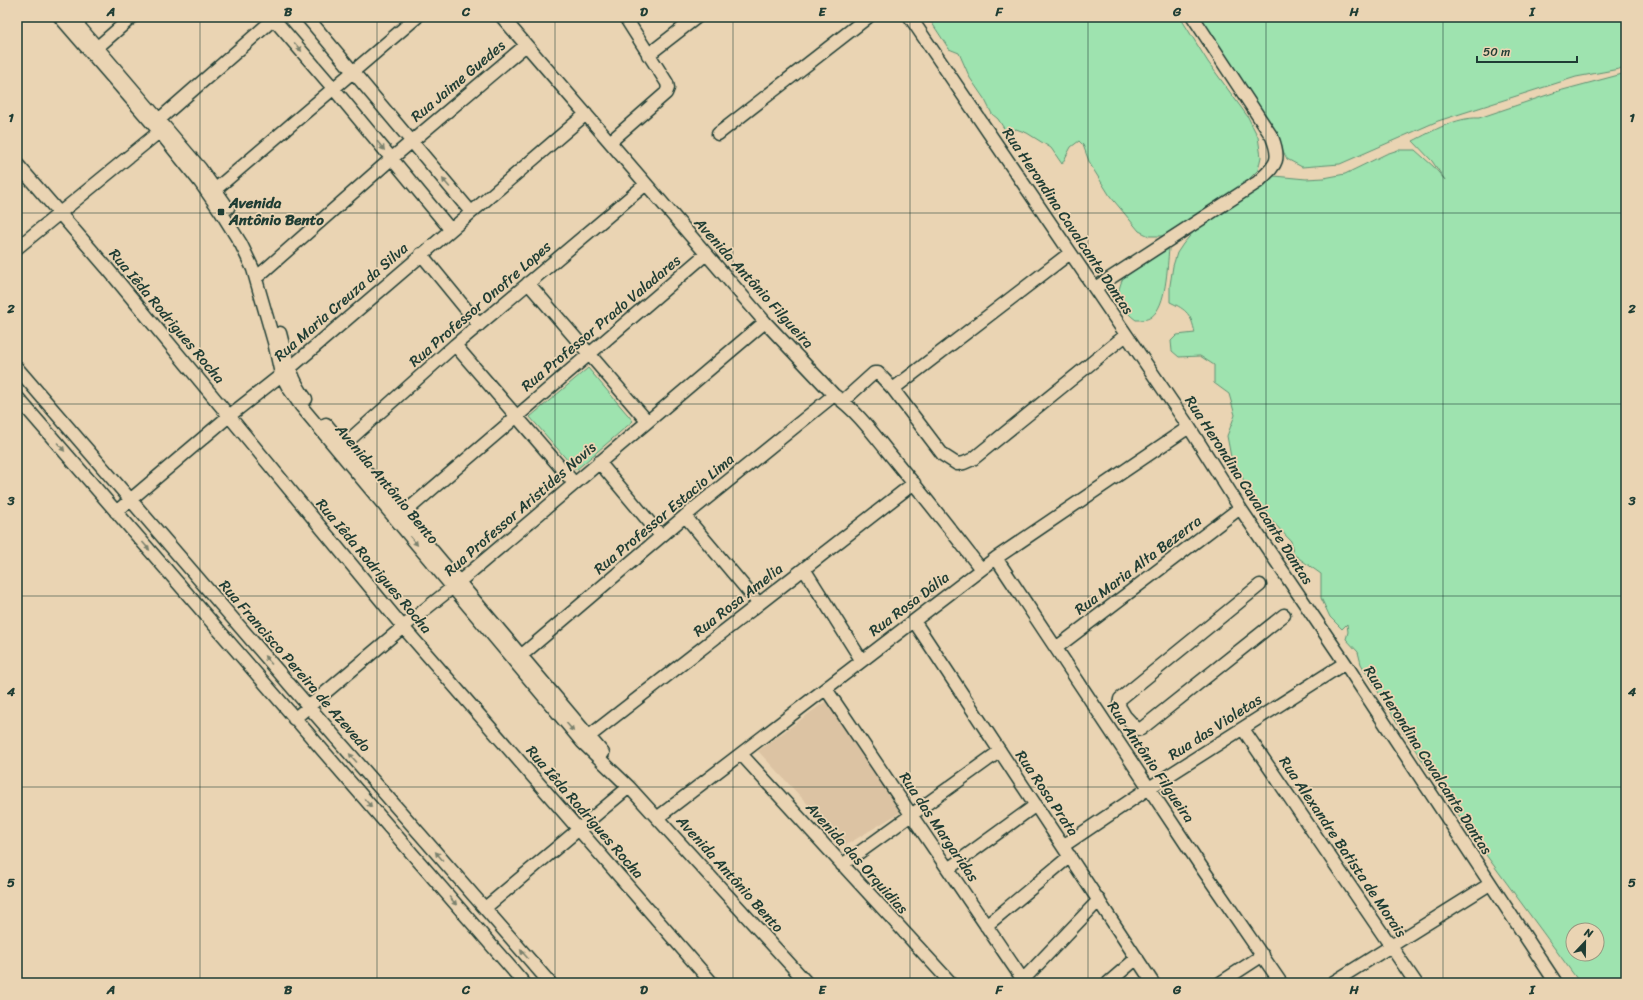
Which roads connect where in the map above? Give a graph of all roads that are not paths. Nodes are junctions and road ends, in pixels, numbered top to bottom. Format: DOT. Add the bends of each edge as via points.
graph roads {
  1 [pos="60,17"];
  2 [pos="71,17"];
  3 [pos="132,17"];
  4 [pos="307,17"];
  5 [pos="417,17"];
  6 [pos="502,17"];
  7 [pos="625,17"];
  8 [pos="697,17"];
  9 [pos="868,17"];
  10 [pos="910,17"];
  11 [pos="1193,17"];
  12 [pos="274,18"];
  13 [pos="526,45"];
  14 [pos="95,50"];
  15 [pos="648,54"];
  16 [pos="354,72"];
  17 [pos="334,88"];
  18 [pos="586,114"];
  19 [pos="159,126"];
  20 [pos="718,134"];
  21 [pos="411,142"];
  22 [pos="610,142"];
  23 [pos="391,159"];
  24 [pos="17,164"];
  25 [pos="646,184"];
  26 [pos="212,192"];
  27 [pos="471,212"];
  28 [pos="59,213"];
  29 [pos="450,229"];
  30 [pos="17,248"];
  31 [pos="1070,253"];
  32 [pos="421,254"];
  33 [pos="706,254"];
  34 [pos="259,276"];
  35 [pos="528,283"];
  36 [pos="1095,288"];
  37 [pos="764,322"];
  38 [pos="479,325"];
  39 [pos="1126,335"];
  40 [pos="455,346"];
  41 [pos="589,354"];
  42 [pos="17,368"];
  43 [pos="286,371"];
  44 [pos="893,389"];
  45 [pos="17,397"];
  46 [pos="839,398"];
  47 [pos="57,415"];
  48 [pos="229,416"];
  49 [pos="516,416"];
  50 [pos="647,421"];
  51 [pos="43,426"];
  52 [pos="1189,427"];
  53 [pos="341,448"];
  54 [pos="599,462"];
  55 [pos="574,483"];
  56 [pos="914,483"];
  57 [pos="130,500"];
  58 [pos="1240,508"];
  59 [pos="116,512"];
  60 [pos="685,516"];
  61 [pos="399,517"];
  62 [pos="661,536"];
  63 [pos="996,558"];
  64 [pos="804,569"];
  65 [pos="981,569"];
  66 [pos="456,584"];
  67 [pos="1260,585"];
  68 [pos="759,604"];
  69 [pos="1284,615"];
  70 [pos="914,621"];
  71 [pos="403,627"];
  72 [pos="1056,648"];
  73 [pos="518,658"];
  74 [pos="862,661"];
  75 [pos="1345,663"];
  76 [pos="826,689"];
  77 [pos="309,707"];
  78 [pos="1125,716"];
  79 [pos="294,719"];
  80 [pos="1110,729"];
  81 [pos="1243,729"];
  82 [pos="586,739"];
  83 [pos="1000,751"];
  84 [pos="741,754"];
  85 [pos="629,787"];
  86 [pos="1150,788"];
  87 [pos="1036,805"];
  88 [pos="911,814"];
  89 [pos="657,818"];
  90 [pos="579,829"];
  91 [pos="1063,846"];
  92 [pos="1070,856"];
  93 [pos="842,865"];
  94 [pos="948,869"];
  95 [pos="1490,884"];
  96 [pos="1099,900"];
  97 [pos="485,908"];
  98 [pos="986,926"];
  99 [pos="1391,945"];
  100 [pos="1262,955"];
  101 [pos="1137,958"];
  102 [pos="1023,982"];
  103 [pos="524,983"];
  104 [pos="550,983"];
  105 [pos="712,983"];
  106 [pos="808,983"];
  107 [pos="951,983"];
  108 [pos="1108,983"];
  109 [pos="1153,983"];
  110 [pos="1220,983"];
  111 [pos="1282,983"];
  112 [pos="1332,983"];
  113 [pos="1416,983"];
  114 [pos="1556,983"];
  1 -- 14 [label="street, Avenida Antônio Bento"];
  2 -- 14 [label="street, Avenida Antônio Bento"];
  3 -- 14 [label="street"];
  4 -- 16 [label="street"];
  5 -- 16 [label="street"];
  6 -- 13 [label="street, Avenida Antônio Filgueira"];
  7 -- 15 [label="street"];
  8 -- 15 [label="street"];
  9 -- 20 [label="street"];
  10 -- 31 [label="street, Rua Herondina Cavalcante Dantas"];
  11 -- 36 [label="street" via="1272,137 1277,150 1277,161 1258,182"];
  12 -- 17 [label="street, one-way"];
  12 -- 19 [label="street"];
  13 -- 18 [label="street, Avenida Antônio Filgueira"];
  13 -- 21 [label="street, Rua Jaime Guedes"];
  14 -- 19 [label="street, Avenida Antônio Bento"];
  15 -- 22 [label="street" via="667,83 667,90"];
  16 -- 17 [label="street"];
  16 -- 21 [label="street"];
  17 -- 23 [label="street, one-way"];
  17 -- 26 [label="street"];
  18 -- 22 [label="street, Avenida Antônio Filgueira"];
  18 -- 27 [label="street, Rua Maria Creuza da Silva"];
  19 -- 26 [label="street, Avenida Antônio Bento"];
  19 -- 28 [label="street"];
  21 -- 23 [label="street, Rua Jaime Guedes"];
  27 -- 21 [label="street, one-way"];
  22 -- 25 [label="street, Avenida Antônio Filgueira"];
  23 -- 29 [label="street"];
  23 -- 34 [label="street, Rua Jaime Guedes"];
  24 -- 28 [label="street, Rua Iêda Rodrigues Rocha"];
  25 -- 33 [label="street, Avenida Antônio Filgueira"];
  25 -- 35 [label="street, Rua Professor Onofre Lopes"];
  26 -- 34 [label="street, Avenida Antônio Bento"];
  27 -- 29 [label="street, Rua Maria Creuza da Silva"];
  28 -- 30 [label="street"];
  28 -- 48 [label="street, Rua Iêda Rodrigues Rocha"];
  29 -- 32 [label="street, Rua Maria Creuza da Silva"];
  31 -- 36 [label="street, Rua Herondina Cavalcante Dantas"];
  31 -- 44 [label="street"];
  32 -- 38 [label="street"];
  32 -- 43 [label="street, Rua Maria Creuza da Silva"];
  33 -- 37 [label="street, Avenida Antônio Filgueira"];
  33 -- 41 [label="street, Rua Professor Prado Valadares"];
  34 -- 43 [label="street, Avenida Antônio Bento" via="274,342"];
  35 -- 38 [label="street, Rua Professor Onofre Lopes"];
  35 -- 41 [label="street"];
  36 -- 39 [label="street, Rua Herondina Cavalcante Dantas"];
  37 -- 46 [label="street, Avenida Antônio Filgueira"];
  37 -- 50 [label="street, Rua Professor Aristides Novis"];
  38 -- 40 [label="street, Rua Professor Onofre Lopes"];
  39 -- 44 [label="street" via="973,459 964,463 957,464 943,455"];
  39 -- 52 [label="street, Rua Herondina Cavalcante Dantas"];
  40 -- 49 [label="street"];
  40 -- 53 [label="street, Rua Professor Onofre Lopes"];
  41 -- 49 [label="street, Rua Professor Prado Valadares"];
  41 -- 50 [label="street"];
  42 -- 47 [label="street, Rua Francisco Pereira de Azevedo"];
  43 -- 48 [label="street, Rua Maria Creuza da Silva"];
  43 -- 53 [label="street, Avenida Antônio Bento" via="288,388 300,406"];
  44 -- 46 [label="street, Rua Professor Estacio Lima" via="876,372"];
  45 -- 51 [label="street"];
  46 -- 56 [label="street, Avenida Antônio Filgueira" via="856,413"];
  46 -- 60 [label="street, Rua Professor Estacio Lima"];
  47 -- 51 [label="street"];
  47 -- 57 [label="street, Rua Francisco Pereira de Azevedo"];
  48 -- 57 [label="street, Rua Maria Creuza da Silva"];
  48 -- 71 [label="street, Rua Iêda Rodrigues Rocha"];
  49 -- 55 [label="street"];
  49 -- 61 [label="street, Rua Professor Prado Valadares"];
  50 -- 54 [label="street, Rua Professor Aristides Novis"];
  51 -- 59 [label="street, one-way"];
  52 -- 58 [label="street, Rua Herondina Cavalcante Dantas"];
  52 -- 63 [label="street, Rua Rosa Dália"];
  53 -- 61 [label="street, Avenida Antônio Bento"];
  54 -- 55 [label="street, Rua Professor Aristides Novis"];
  54 -- 62 [label="street"];
  55 -- 66 [label="street, Rua Professor Aristides Novis"];
  56 -- 64 [label="street, Rua Rosa Amelia"];
  56 -- 65 [label="street, Avenida Antônio Filgueira"];
  57 -- 59 [label="street, Rua Maria Creuza da Silva"];
  77 -- 57 [label="street, Rua Francisco Pereira de Azevedo, one-way"];
  58 -- 72 [label="street, Rua Maria Alta Bezerra"];
  58 -- 75 [label="street, Rua Herondina Cavalcante Dantas"];
  59 -- 79 [label="street, one-way"];
  60 -- 62 [label="street, Rua Professor Estacio Lima"];
  60 -- 68 [label="street"];
  61 -- 66 [label="street, Avenida Antônio Bento"];
  62 -- 73 [label="street, Rua Professor Estacio Lima"];
  63 -- 65 [label="street, Rua Rosa Dália"];
  63 -- 72 [label="street, Rua Antônio Filgueira"];
  64 -- 68 [label="street, Rua Rosa Amelia"];
  64 -- 74 [label="street"];
  65 -- 70 [label="street, Rua Rosa Dália"];
  66 -- 71 [label="street, Rua Professor Aristides Novis"];
  66 -- 73 [label="street, Avenida Antônio Bento"];
  67 -- 78 [label="street" via="1120,699 1119,706"];
  68 -- 82 [label="street, Rua Rosa Amelia"];
  69 -- 78 [label="street" via="1141,729 1137,729"];
  70 -- 74 [label="street, Rua Rosa Dália"];
  70 -- 83 [label="street, Rua Rosa Prata"];
  71 -- 77 [label="street, Rua Professor Aristides Novis"];
  71 -- 90 [label="street, Rua Iêda Rodrigues Rocha"];
  72 -- 80 [label="street, Rua Antônio Filgueira"];
  73 -- 82 [label="street, Avenida Antônio Bento"];
  74 -- 76 [label="street, Rua Rosa Dália"];
  75 -- 81 [label="street, Rua das Violetas"];
  75 -- 95 [label="street, Rua Herondina Cavalcante Dantas"];
  76 -- 84 [label="street, Rua Rosa Dália"];
  76 -- 88 [label="street, Rua das Margaridas"];
  77 -- 79 [label="street, Rua Professor Aristides Novis"];
  97 -- 77 [label="street, Rua Francisco Pereira de Azevedo, one-way"];
  78 -- 80 [label="street"];
  79 -- 103 [label="street, one-way"];
  80 -- 86 [label="street, Rua Antônio Filgueira"];
  81 -- 86 [label="street, Rua das Violetas"];
  81 -- 99 [label="street, Rua Alexandre Batista de Morais"];
  82 -- 85 [label="street, Avenida Antônio Bento"];
  83 -- 87 [label="street, Rua Rosa Prata"];
  83 -- 88 [label="street"];
  84 -- 89 [label="street, Rua Rosa Dália"];
  84 -- 93 [label="street, Avenida das Orquidias"];
  85 -- 89 [label="street, Avenida Antônio Bento"];
  85 -- 90 [label="street"];
  86 -- 91 [label="street, Rua das Violetas"];
  86 -- 100 [label="street, Rua Antônio Filgueira"];
  87 -- 91 [label="street, Rua Rosa Prata"];
  87 -- 94 [label="street"];
  88 -- 93 [label="street"];
  88 -- 94 [label="street, Rua das Margaridas"];
  89 -- 106 [label="street, Avenida Antônio Bento"];
  90 -- 97 [label="street"];
  90 -- 105 [label="street, Rua Iêda Rodrigues Rocha"];
  91 -- 92 [label="street, Rua Rosa Prata"];
  92 -- 96 [label="street, Rua Rosa Prata"];
  92 -- 98 [label="street"];
  93 -- 107 [label="street, Avenida das Orquidias"];
  94 -- 98 [label="street, Rua das Margaridas"];
  95 -- 99 [label="street"];
  95 -- 114 [label="street, Rua Herondina Cavalcante Dantas"];
  96 -- 101 [label="street, Rua Rosa Prata"];
  96 -- 102 [label="street"];
  104 -- 97 [label="street, Rua Francisco Pereira de Azevedo, one-way"];
  98 -- 102 [label="street, Rua das Margaridas"];
  99 -- 112 [label="street"];
  99 -- 113 [label="street, Rua Alexandre Batista de Morais"];
  100 -- 110 [label="street"];
  100 -- 111 [label="street, Rua Antônio Filgueira"];
  101 -- 108 [label="street"];
  101 -- 109 [label="street, Rua Rosa Prata"];
}
